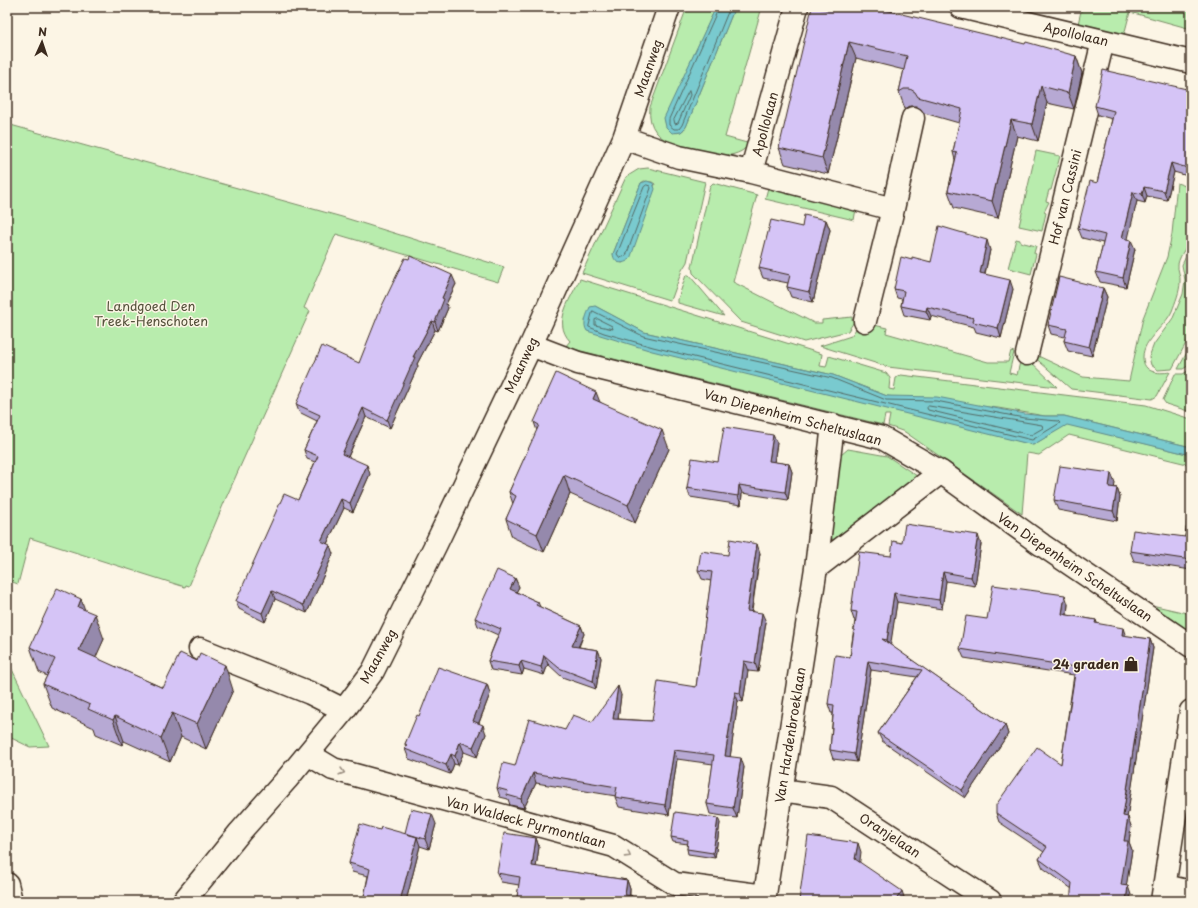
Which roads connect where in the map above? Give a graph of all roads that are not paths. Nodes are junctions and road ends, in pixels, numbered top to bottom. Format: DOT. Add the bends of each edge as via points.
graph roads {
  1 [pos="669,7"];
  2 [pos="797,7"];
  3 [pos="961,7"];
  4 [pos="1103,41"];
  5 [pos="1191,62"];
  6 [pos="913,118"];
  7 [pos="624,138"];
  8 [pos="751,172"];
  9 [pos="893,209"];
  10 [pos="865,320"];
  11 [pos="531,344"];
  12 [pos="1027,354"];
  13 [pos="833,425"];
  14 [pos="941,472"];
  15 [pos="816,568"];
  16 [pos="1191,646"];
  17 [pos="200,649"];
  18 [pos="344,710"];
  19 [pos="1191,711"];
  20 [pos="308,754"];
  21 [pos="781,790"];
  22 [pos="7,884"];
  23 [pos="1191,892"];
  24 [pos="1164,894"];
  25 [pos="765,898"];
  26 [pos="11,901"];
  27 [pos="184,901"];
  28 [pos="990,901"];
  1 -- 7 [label="street, Maanweg"];
  2 -- 8 [label="street, Apollolaan"];
  3 -- 4 [label="street, Apollolaan"];
  4 -- 5 [label="street, Apollolaan"];
  4 -- 12 [label="street, Hof van Cassini"];
  6 -- 9 [label="street"];
  7 -- 8 [label="street, Apollolaan" via="679,157"];
  7 -- 11 [label="street, Maanweg"];
  8 -- 9 [label="street, Apollolaan"];
  9 -- 10 [label="street"];
  11 -- 13 [label="street, Van Diepenheim Scheltuslaan" via="578,363"];
  11 -- 18 [label="street, Maanweg" via="373,670"];
  13 -- 14 [label="street, Van Diepenheim Scheltuslaan" via="882,438"];
  13 -- 15 [label="street, Van Hardenbroeklaan"];
  14 -- 15 [label="street"];
  14 -- 16 [label="street, Van Diepenheim Scheltuslaan" via="1042,545"];
  15 -- 21 [label="street, Van Hardenbroeklaan"];
  17 -- 18 [label="street" via="310,693"];
  18 -- 20 [label="street, Maanweg"];
  19 -- 24 [label="street"];
  20 -- 25 [label="street, Van Waldeck Pyrmontlaan, one-way" via="333,769 614,846 675,884"];
  20 -- 27 [label="street, Maanweg"];
  21 -- 25 [label="street, Van Hardenbroeklaan"];
  21 -- 28 [label="street, Oranjelaan" via="831,796"];
  22 -- 26 [label="street"];
  23 -- 24 [label="street"];
}
